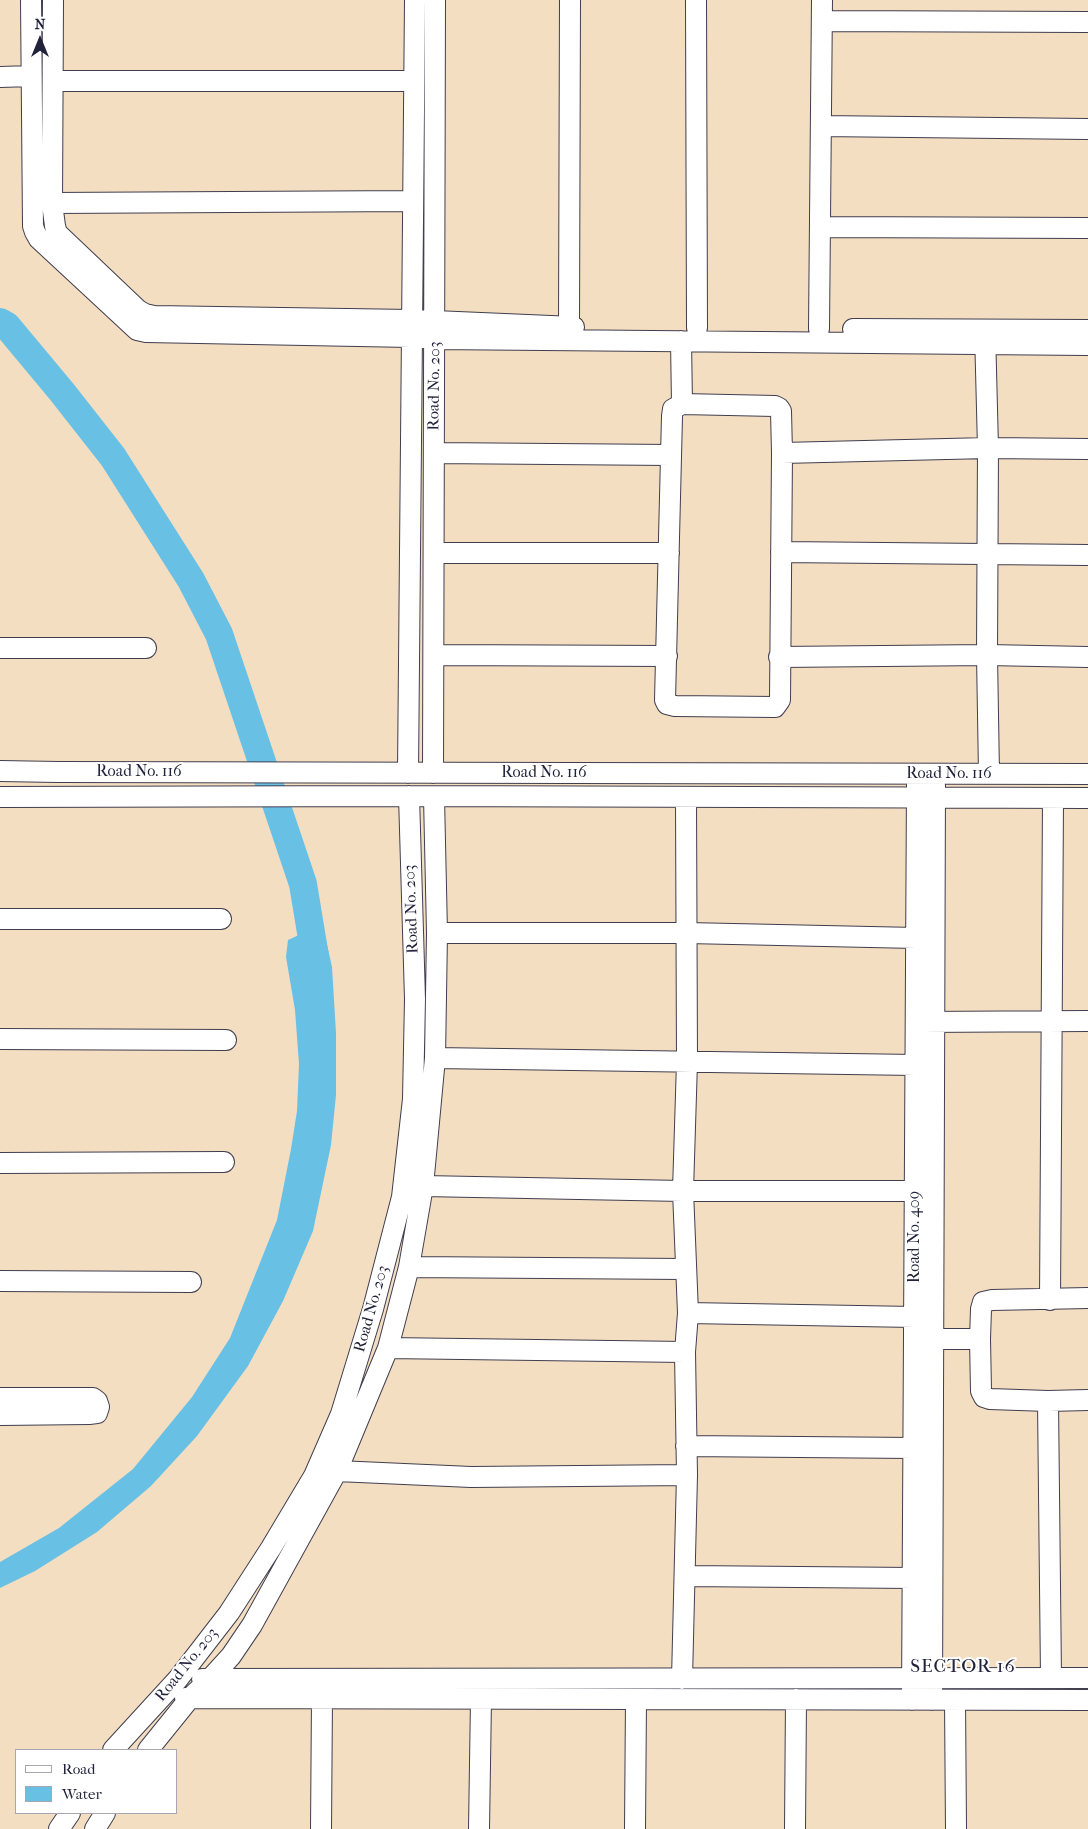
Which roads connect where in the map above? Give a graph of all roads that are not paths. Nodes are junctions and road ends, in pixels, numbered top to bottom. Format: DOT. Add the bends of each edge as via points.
graph roads {
  1 [pos="31,0"];
  2 [pos="53,0"];
  3 [pos="415,0"];
  4 [pos="435,0"];
  5 [pos="570,0"];
  6 [pos="696,0"];
  7 [pos="822,0"];
  8 [pos="822,22"];
  9 [pos="1088,22"];
  10 [pos="31,76"];
  11 [pos="0,77"];
  12 [pos="53,81"];
  13 [pos="414,81"];
  14 [pos="820,126"];
  15 [pos="1088,129"];
  16 [pos="413,201"];
  17 [pos="52,203"];
  18 [pos="820,227"];
  19 [pos="1088,228"];
  20 [pos="570,327"];
  21 [pos="697,328"];
  22 [pos="411,329"];
  23 [pos="819,329"];
  24 [pos="1088,330"];
  25 [pos="435,331"];
  26 [pos="985,337"];
  27 [pos="681,341"];
  28 [pos="1088,345"];
  29 [pos="682,404"];
  30 [pos="988,448"];
  31 [pos="1088,449"];
  32 [pos="434,453"];
  33 [pos="782,453"];
  34 [pos="671,455"];
  35 [pos="781,552"];
  36 [pos="434,553"];
  37 [pos="669,554"];
  38 [pos="987,554"];
  39 [pos="1088,555"];
  40 [pos="0,648"];
  41 [pos="146,648"];
  42 [pos="434,655"];
  43 [pos="987,655"];
  44 [pos="666,656"];
  45 [pos="1088,657"];
  46 [pos="779,658"];
  47 [pos="0,771"];
  48 [pos="408,773"];
  49 [pos="433,773"];
  50 [pos="926,773"];
  51 [pos="989,774"];
  52 [pos="1088,774"];
  53 [pos="409,796"];
  54 [pos="434,797"];
  55 [pos="0,798"];
  56 [pos="686,798"];
  57 [pos="926,798"];
  58 [pos="1053,798"];
  59 [pos="1088,798"];
  60 [pos="0,919"];
  61 [pos="221,919"];
  62 [pos="437,932"];
  63 [pos="687,932"];
  64 [pos="916,938"];
  65 [pos="925,1022"];
  66 [pos="1052,1022"];
  67 [pos="1088,1022"];
  68 [pos="0,1039"];
  69 [pos="226,1040"];
  70 [pos="434,1058"];
  71 [pos="687,1062"];
  72 [pos="916,1065"];
  73 [pos="224,1162"];
  74 [pos="0,1163"];
  75 [pos="423,1186"];
  76 [pos="683,1191"];
  77 [pos="915,1191"];
  78 [pos="409,1268"];
  79 [pos="686,1269"];
  80 [pos="0,1281"];
  81 [pos="191,1282"];
  82 [pos="1088,1298"];
  83 [pos="1050,1300"];
  84 [pos="688,1313"];
  85 [pos="914,1317"];
  86 [pos="934,1339"];
  87 [pos="980,1339"];
  88 [pos="388,1348"];
  89 [pos="685,1352"];
  90 [pos="0,1398"];
  91 [pos="1088,1400"];
  92 [pos="1048,1401"];
  93 [pos="0,1415"];
  94 [pos="686,1446"];
  95 [pos="913,1448"];
  96 [pos="337,1471"];
  97 [pos="687,1475"];
  98 [pos="684,1576"];
  99 [pos="912,1578"];
  100 [pos="243,1638"];
  101 [pos="912,1678"];
  102 [pos="932,1678"];
  103 [pos="1051,1678"];
  104 [pos="1088,1678"];
  105 [pos="178,1679"];
  106 [pos="210,1679"];
  107 [pos="267,1679"];
  108 [pos="682,1679"];
  109 [pos="162,1698"];
  110 [pos="190,1698"];
  111 [pos="322,1698"];
  112 [pos="481,1699"];
  113 [pos="636,1699"];
  114 [pos="796,1700"];
  115 [pos="912,1700"];
  116 [pos="932,1700"];
  117 [pos="956,1700"];
  118 [pos="1088,1700"];
  119 [pos="114,1749"];
  120 [pos="149,1749"];
  121 [pos="69,1814"];
  122 [pos="104,1814"];
  123 [pos="59,1829"];
  124 [pos="95,1829"];
  125 [pos="321,1829"];
  126 [pos="479,1829"];
  127 [pos="635,1829"];
  128 [pos="795,1829"];
  129 [pos="956,1829"];
  1 -- 10 [label="street"];
  2 -- 12 [label="street"];
  3 -- 13 [label="street, Road No. 203"];
  4 -- 25 [label="street, Road No. 203"];
  5 -- 20 [label="street"];
  6 -- 21 [label="street"];
  7 -- 8 [label="street"];
  8 -- 9 [label="street"];
  8 -- 14 [label="street"];
  10 -- 11 [label="street"];
  10 -- 22 [label="street" via="35,232 137,330"];
  12 -- 13 [label="street"];
  12 -- 17 [label="street"];
  13 -- 16 [label="street, Road No. 203"];
  14 -- 15 [label="street"];
  14 -- 18 [label="street"];
  16 -- 17 [label="street"];
  16 -- 22 [label="street, Road No. 203"];
  17 -- 22 [label="street" via="57,233 145,314"];
  18 -- 19 [label="street"];
  18 -- 23 [label="street"];
  20 -- 21 [label="street"];
  20 -- 25 [label="street"];
  21 -- 23 [label="street"];
  22 -- 25 [label="street"];
  22 -- 48 [label="street, Road No. 203"];
  23 -- 26 [label="street"];
  24 -- 26 [label="street"];
  25 -- 27 [label="street"];
  25 -- 32 [label="street, Road No. 203"];
  26 -- 27 [label="street"];
  26 -- 28 [label="street"];
  26 -- 30 [label="street"];
  27 -- 29 [label="street"];
  29 -- 33 [label="street" via="775,406 781,411"];
  29 -- 34 [label="street" via="673,408"];
  30 -- 31 [label="street"];
  30 -- 33 [label="street"];
  30 -- 38 [label="street"];
  32 -- 34 [label="street"];
  32 -- 36 [label="street, Road No. 203"];
  33 -- 35 [label="street"];
  34 -- 37 [label="street"];
  35 -- 38 [label="street"];
  35 -- 46 [label="street"];
  36 -- 37 [label="street"];
  36 -- 42 [label="street, Road No. 203"];
  37 -- 44 [label="street"];
  38 -- 39 [label="street"];
  38 -- 43 [label="street"];
  40 -- 41 [label="street"];
  42 -- 44 [label="street"];
  42 -- 49 [label="street, Road No. 203"];
  43 -- 45 [label="street"];
  43 -- 46 [label="street"];
  43 -- 51 [label="street"];
  44 -- 46 [label="street" via="665,700 666,704 675,706 775,707 780,700"];
  47 -- 48 [label="street, Road No. 116"];
  48 -- 49 [label="street, Road No. 116"];
  49 -- 50 [label="street, Road No. 116"];
  50 -- 51 [label="street, Road No. 116"];
  50 -- 57 [label="street, Road No. 409"];
  51 -- 52 [label="street, Road No. 116"];
  53 -- 54 [label="street, Road No. 116"];
  53 -- 55 [label="street, Road No. 116"];
  53 -- 105 [label="street, Road No. 203" via="415,999 413,1100 402,1197 373,1309 341,1414 314,1476 229,1613"];
  54 -- 56 [label="street, Road No. 116"];
  54 -- 62 [label="street, Road No. 203"];
  56 -- 57 [label="street, Road No. 116"];
  56 -- 63 [label="street"];
  57 -- 58 [label="street, Road No. 116"];
  57 -- 64 [label="street, Road No. 409"];
  57 -- 65 [label="street, Road No. 409"];
  58 -- 59 [label="street, Road No. 116"];
  58 -- 66 [label="street"];
  60 -- 61 [label="street"];
  62 -- 63 [label="street"];
  62 -- 70 [label="street, Road No. 203"];
  63 -- 64 [label="street"];
  63 -- 71 [label="street"];
  64 -- 65 [label="street, Road No. 409"];
  65 -- 66 [label="street"];
  65 -- 72 [label="street, Road No. 409"];
  65 -- 86 [label="street, Road No. 409"];
  66 -- 67 [label="street"];
  66 -- 83 [label="street"];
  68 -- 69 [label="street"];
  70 -- 71 [label="street"];
  70 -- 75 [label="street, Road No. 203"];
  71 -- 72 [label="street"];
  71 -- 76 [label="street"];
  72 -- 77 [label="street, Road No. 409"];
  73 -- 74 [label="street"];
  75 -- 76 [label="street"];
  75 -- 78 [label="street, Road No. 203"];
  76 -- 77 [label="street"];
  76 -- 79 [label="street"];
  77 -- 85 [label="street, Road No. 409"];
  78 -- 79 [label="street"];
  78 -- 88 [label="street, Road No. 203"];
  79 -- 84 [label="street"];
  80 -- 81 [label="street"];
  82 -- 83 [label="street"];
  83 -- 87 [label="street" via="983,1302"];
  84 -- 85 [label="street"];
  84 -- 89 [label="street"];
  85 -- 95 [label="street, Road No. 409"];
  86 -- 87 [label="street"];
  86 -- 102 [label="street, Road No. 409"];
  87 -- 92 [label="street" via="981,1391 984,1397"];
  88 -- 89 [label="street"];
  88 -- 96 [label="street, Road No. 203"];
  89 -- 94 [label="street"];
  90 -- 93 [label="street" via="93,1398 99,1407 96,1413 89,1414"];
  91 -- 92 [label="street"];
  92 -- 103 [label="street"];
  94 -- 95 [label="street"];
  94 -- 97 [label="street"];
  95 -- 99 [label="street, Road No. 409"];
  96 -- 97 [label="street" via="471,1477"];
  96 -- 100 [label="street, Road No. 203"];
  97 -- 98 [label="street"];
  98 -- 99 [label="street"];
  98 -- 108 [label="street"];
  99 -- 101 [label="street, Road No. 409"];
  100 -- 106 [label="street, Road No. 203"];
  100 -- 107 [label="street" via="242,1653 247,1663"];
  101 -- 102 [label="street"];
  101 -- 108 [label="street"];
  101 -- 115 [label="street, Road No. 409"];
  102 -- 103 [label="street"];
  102 -- 116 [label="street, Road No. 409"];
  103 -- 104 [label="street"];
  105 -- 106 [label="street"];
  105 -- 109 [label="street, Road No. 203"];
  106 -- 107 [label="street"];
  106 -- 110 [label="street, Road No. 203"];
  107 -- 108 [label="street"];
  109 -- 110 [label="street"];
  109 -- 119 [label="street, Road No. 203"];
  110 -- 111 [label="street"];
  110 -- 120 [label="street, Road No. 203"];
  111 -- 112 [label="street"];
  111 -- 125 [label="street"];
  112 -- 113 [label="street"];
  112 -- 126 [label="street"];
  113 -- 114 [label="street"];
  113 -- 127 [label="street"];
  114 -- 115 [label="street"];
  114 -- 128 [label="street"];
  115 -- 116 [label="street"];
  116 -- 117 [label="street"];
  117 -- 118 [label="street"];
  117 -- 129 [label="street"];
  121 -- 123 [label="street"];
  122 -- 124 [label="street"];
}
